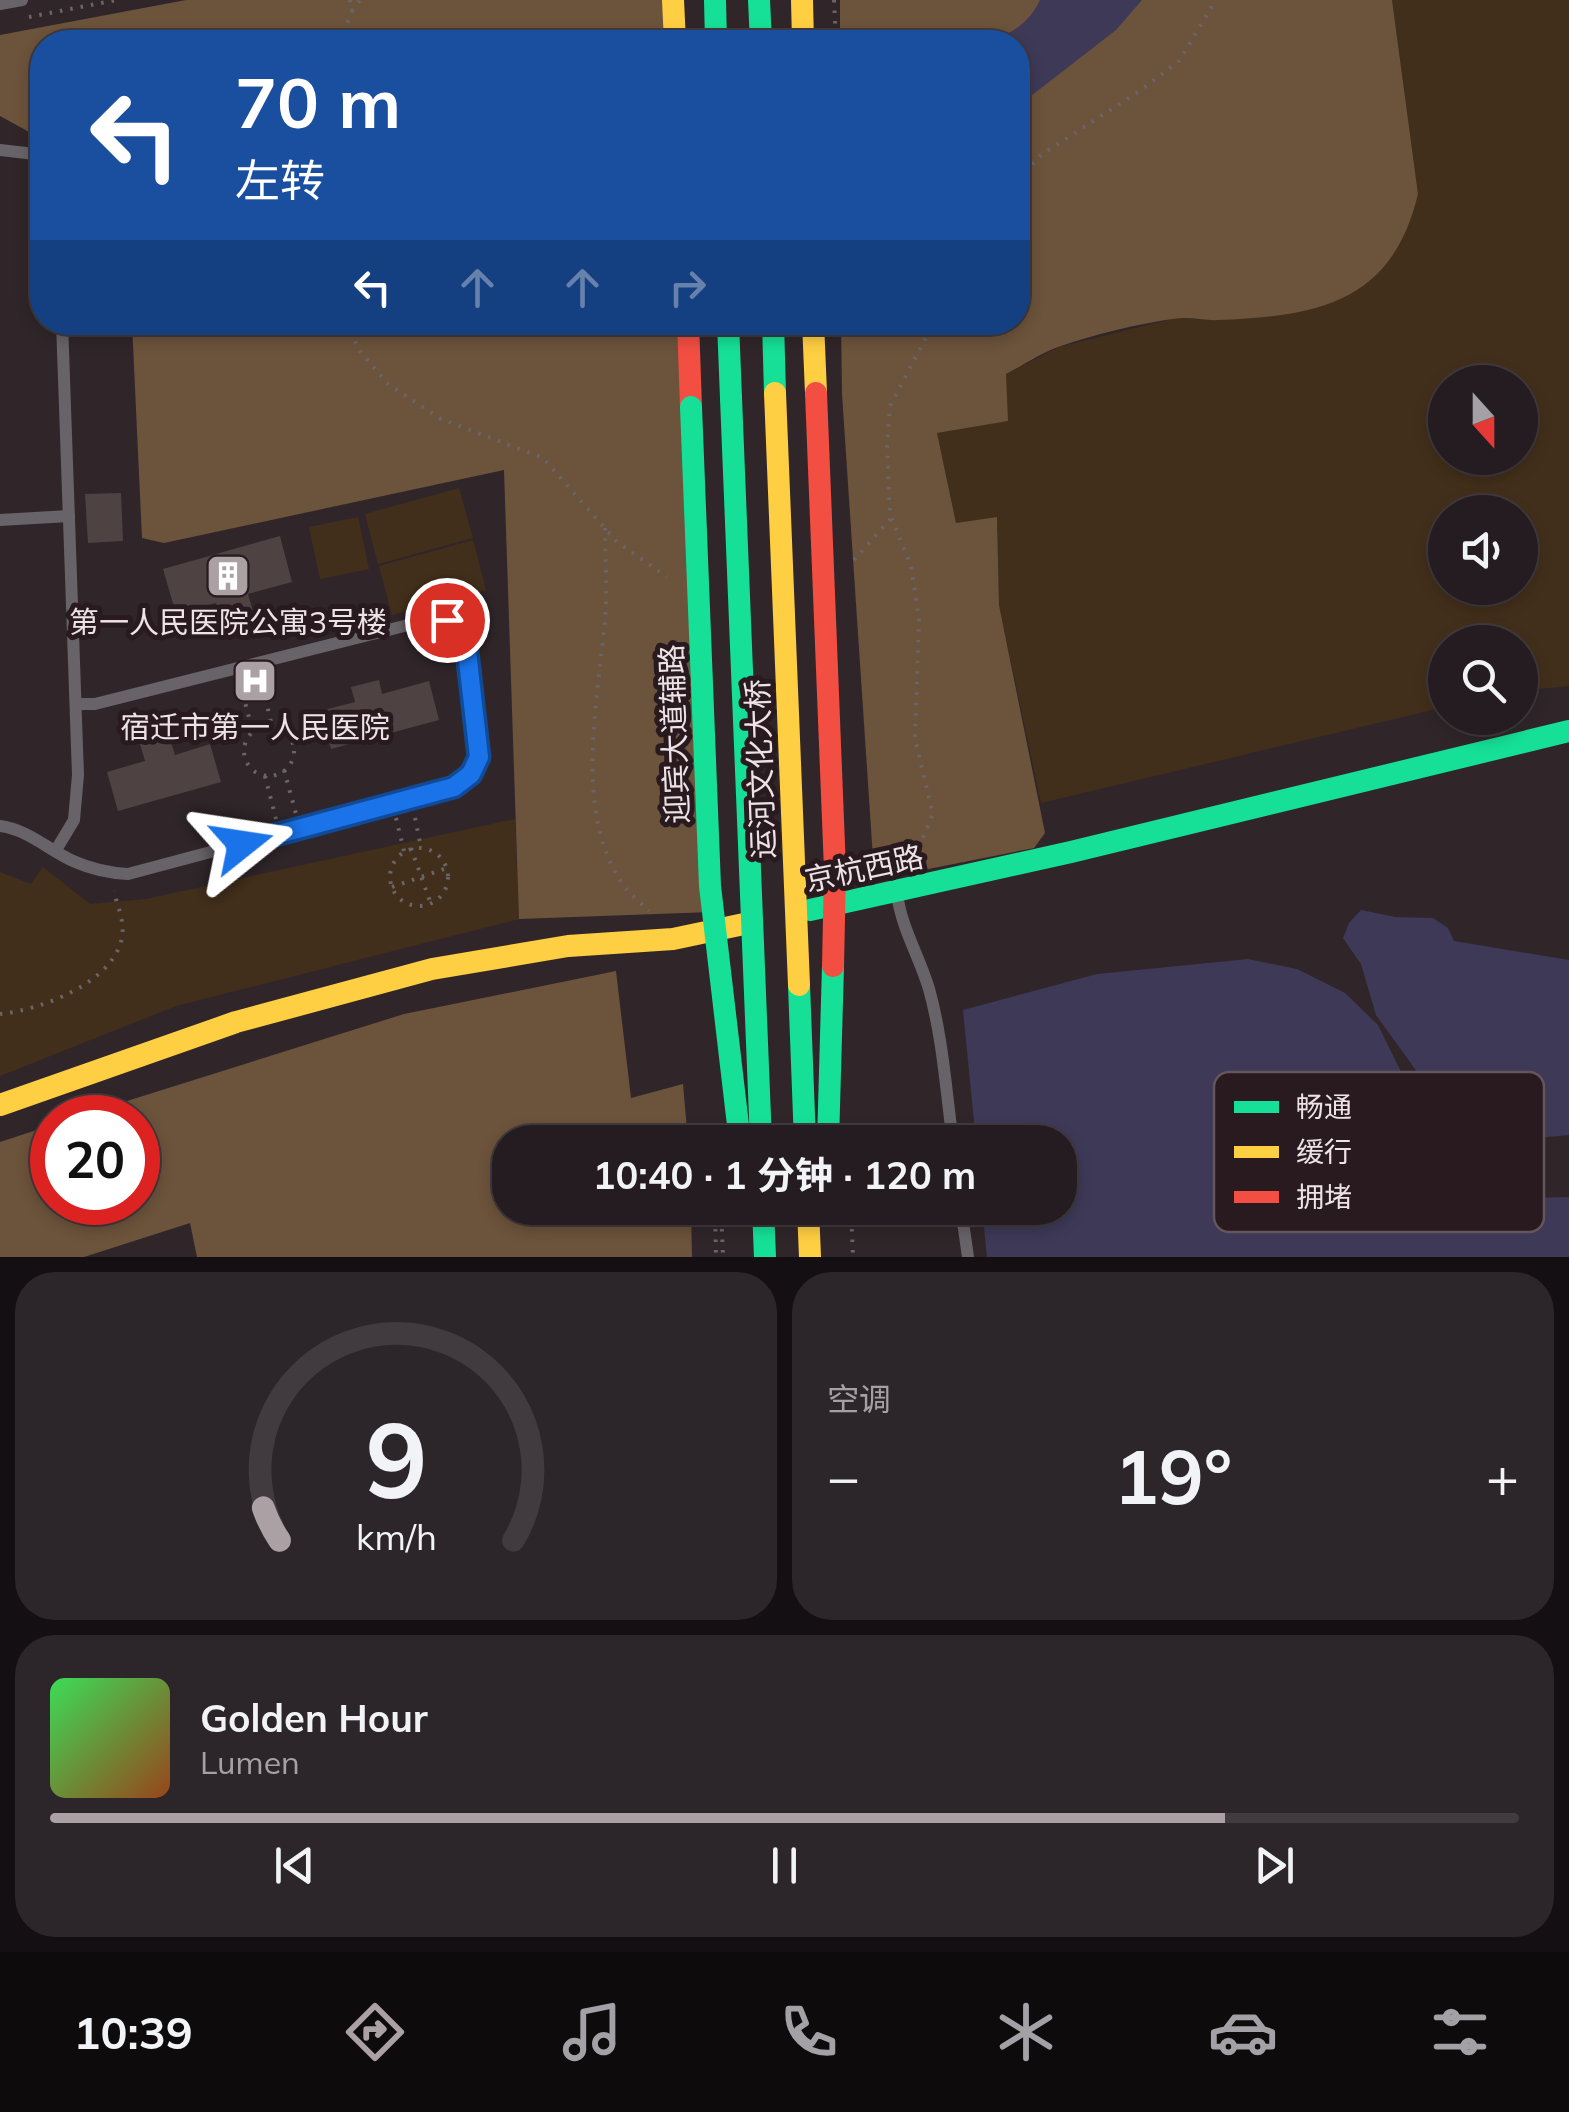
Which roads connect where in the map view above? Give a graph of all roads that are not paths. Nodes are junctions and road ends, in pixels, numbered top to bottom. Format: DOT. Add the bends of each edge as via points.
graph roads {
  1 [pos="22,0"];
  2 [pos="673,0"];
  3 [pos="714,0"];
  4 [pos="758,0"];
  5 [pos="802,0"];
  6 [pos="0,4"];
  7 [pos="674,30"];
  8 [pos="715,30"];
  9 [pos="759,30"];
  10 [pos="803,30"];
  11 [pos="0,150"];
  12 [pos="30,153"];
  13 [pos="62,335"];
  14 [pos="688,335"];
  15 [pos="729,335"];
  16 [pos="773,335"];
  17 [pos="814,335"];
  18 [pos="69,516"];
  19 [pos="0,520"];
  20 [pos="77,704"];
  21 [pos="1569,731"];
  22 [pos="0,826"];
  23 [pos="56,850"];
  24 [pos="896,892"];
  25 [pos="0,1105"];
  26 [pos="738,1125"];
  27 [pos="760,1125"];
  28 [pos="804,1125"];
  29 [pos="829,1125"];
  30 [pos="950,1125"];
  31 [pos="744,1225"];
  32 [pos="763,1225"];
  33 [pos="809,1225"];
  34 [pos="827,1225"];
  35 [pos="963,1225"];
  36 [pos="745,1257"];
  37 [pos="764,1257"];
  38 [pos="810,1257"];
  39 [pos="828,1257"];
  40 [pos="968,1257"];
  1 -- 6 [label="lane"];
  2 -- 7 [label="main road"];
  3 -- 8 [label="main road"];
  4 -- 9 [label="main road"];
  5 -- 10 [label="main road"];
  11 -- 12 [label="lane"];
  13 -- 18 [label="lane"];
  14 -- 26 [label="main road, 迎宾大道辅路, bridge" via="710,886"];
  15 -- 27 [label="main road, 运河文化大桥, bridge"];
  16 -- 28 [label="main road, 运河文化大桥, bridge"];
  17 -- 29 [label="main road, bridge" via="835,870"];
  18 -- 19 [label="lane"];
  18 -- 20 [label="lane"];
  20 -- 23 [label="lane" via="77,807"];
  20 -- 23 [label="lane" via="447,620 466,643 479,757 454,787 128,874 73,861"];
  21 -- 24 [label="main road, 京杭西路"];
  22 -- 23 [label="lane"];
  24 -- 25 [label="main road, 京杭西路" via="673,940 568,946 432,969 236,1022"];
  24 -- 30 [label="lane" via="901,923 928,986"];
  31 -- 36 [label="main road"];
  32 -- 37 [label="main road"];
  33 -- 38 [label="main road"];
  34 -- 39 [label="main road"];
  35 -- 40 [label="lane"];
}
